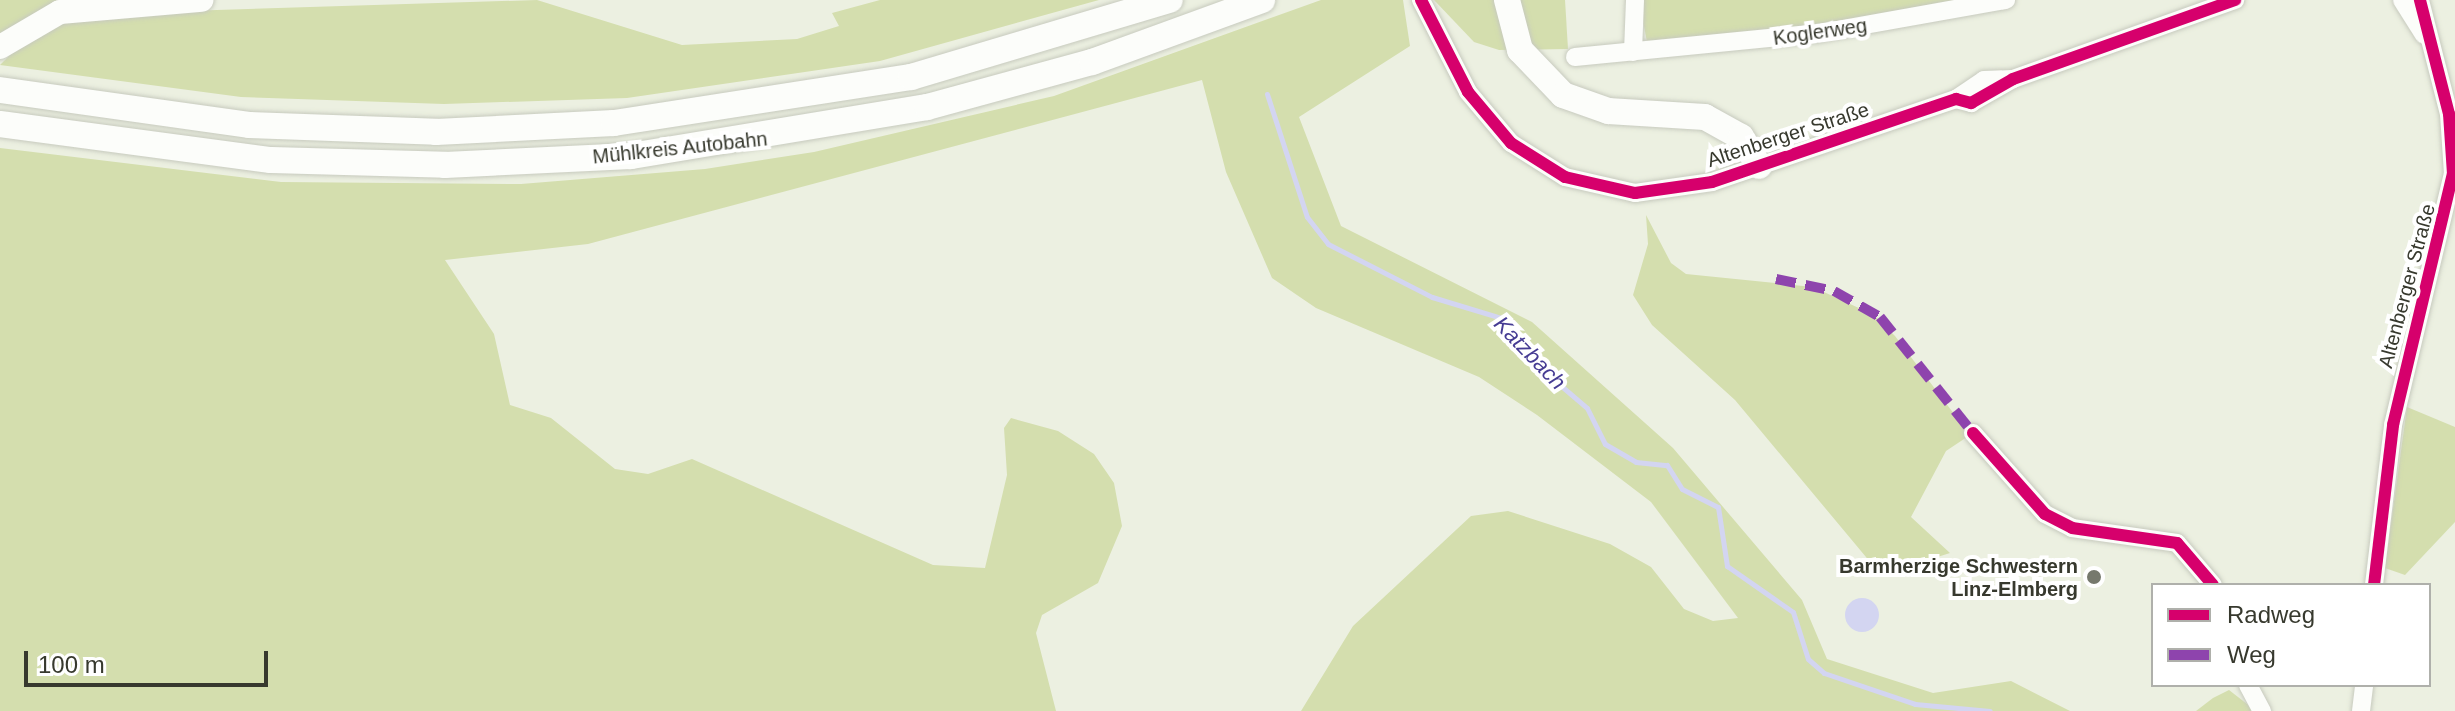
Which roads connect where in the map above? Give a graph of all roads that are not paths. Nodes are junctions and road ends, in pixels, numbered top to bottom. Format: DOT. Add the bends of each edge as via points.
graph roads {
  1 [pos="201,0"];
  2 [pos="1170,0"];
  3 [pos="1262,0"];
  4 [pos="1421,0"];
  5 [pos="1507,0"];
  6 [pos="1635,0"];
  7 [pos="2006,0"];
  8 [pos="2235,0"];
  9 [pos="2402,0"];
  10 [pos="2420,0"];
  11 [pos="2424,35"];
  12 [pos="0,47"];
  13 [pos="1633,52"];
  14 [pos="1575,57"];
  15 [pos="0,90"];
  16 [pos="0,124"];
  17 [pos="1759,166"];
  18 [pos="1973,433"];
  19 [pos="2211,583"];
  20 [pos="2374,583"];
  21 [pos="2249,687"];
  22 [pos="2364,687"];
  23 [pos="2262,711"];
  24 [pos="2361,711"];
  1 -- 12 [label="main road" via="60,12"];
  2 -- 15 [label="highway, Mühlkreis Autobahn" via="911,77 614,123 336,130"];
  3 -- 16 [label="highway, Mühlkreis Autobahn" via="1005,88 853,124 698,149 430,165 271,160"];
  4 -- 17 [label="street, Altenberger Straße" via="1485,117 1552,171 1593,187 1648,193"];
  5 -- 17 [label="highway" via="1520,50 1563,95 1608,111 1705,117 1741,137"];
  6 -- 13 [label="street"];
  7 -- 13 [label="street, Koglerweg" via="1820,33"];
  8 -- 17 [label="street, Altenberger Straße" via="2013,79 1984,80 1956,99"];
  9 -- 11 [label="street, Altenberger Straße"];
  10 -- 11 [label="street, Altenberger Straße"];
  11 -- 20 [label="street, Altenberger Straße" via="2449,114 2453,181 2393,425"];
  13 -- 14 [label="street, Koglerweg"];
  18 -- 19 [label="street" via="2045,514 2072,528 2177,543"];
  21 -- 23 [label="street"];
  22 -- 24 [label="street"];
}
